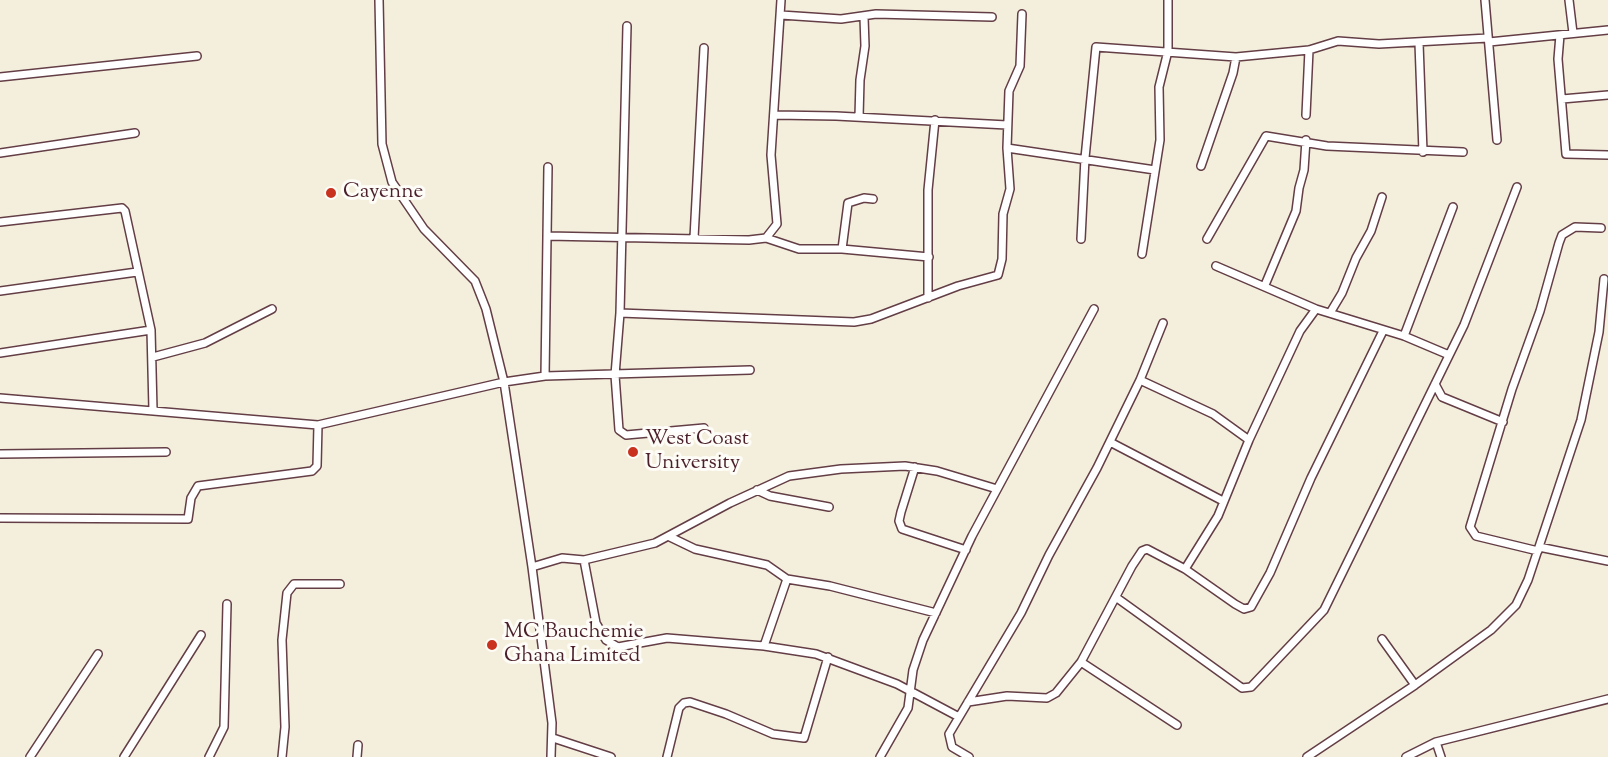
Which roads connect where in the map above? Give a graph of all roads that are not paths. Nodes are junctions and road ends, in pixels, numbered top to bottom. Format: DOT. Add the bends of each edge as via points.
graph roads {
  1 [pos="379,0"];
  2 [pos="781,0"];
  3 [pos="1168,0"];
  4 [pos="1485,0"];
  5 [pos="1569,0"];
  6 [pos="1022,14"];
  7 [pos="781,15"];
  8 [pos="864,17"];
  9 [pos="992,17"];
  10 [pos="627,26"];
  11 [pos="1608,30"];
  12 [pos="1573,33"];
  13 [pos="1560,35"];
  14 [pos="1489,40"];
  15 [pos="1419,43"];
  16 [pos="704,48"];
  17 [pos="1309,50"];
  18 [pos="1168,51"];
  19 [pos="196,56"];
  20 [pos="1236,57"];
  21 [pos="0,77"];
  22 [pos="1608,95"];
  23 [pos="1563,99"];
  24 [pos="1306,115"];
  25 [pos="775,116"];
  26 [pos="859,117"];
  27 [pos="935,120"];
  28 [pos="1008,125"];
  29 [pos="135,133"];
  30 [pos="1306,140"];
  31 [pos="1497,140"];
  32 [pos="1007,148"];
  33 [pos="1423,152"];
  34 [pos="1463,152"];
  35 [pos="0,153"];
  36 [pos="1608,155"];
  37 [pos="1085,158"];
  38 [pos="1201,166"];
  39 [pos="548,167"];
  40 [pos="1155,170"];
  41 [pos="1516,187"];
  42 [pos="1382,197"];
  43 [pos="873,199"];
  44 [pos="1454,207"];
  45 [pos="0,222"];
  46 [pos="1601,228"];
  47 [pos="547,236"];
  48 [pos="622,238"];
  49 [pos="694,238"];
  50 [pos="766,238"];
  51 [pos="1207,238"];
  52 [pos="1081,239"];
  53 [pos="842,249"];
  54 [pos="1142,254"];
  55 [pos="929,257"];
  56 [pos="1216,266"];
  57 [pos="137,272"];
  58 [pos="1604,279"];
  59 [pos="1264,285"];
  60 [pos="0,291"];
  61 [pos="928,298"];
  62 [pos="272,309"];
  63 [pos="1094,309"];
  64 [pos="1316,309"];
  65 [pos="620,313"];
  66 [pos="1330,313"];
  67 [pos="1163,323"];
  68 [pos="151,330"];
  69 [pos="1383,331"];
  70 [pos="1608,331"];
  71 [pos="1599,332"];
  72 [pos="1404,336"];
  73 [pos="0,353"];
  74 [pos="1449,355"];
  75 [pos="153,357"];
  76 [pos="750,370"];
  77 [pos="615,375"];
  78 [pos="545,376"];
  79 [pos="1140,380"];
  80 [pos="504,382"];
  81 [pos="1434,384"];
  82 [pos="0,399"];
  83 [pos="153,410"];
  84 [pos="1503,422"];
  85 [pos="318,424"];
  86 [pos="704,428"];
  87 [pos="1249,440"];
  88 [pos="1110,442"];
  89 [pos="166,452"];
  90 [pos="0,454"];
  91 [pos="915,467"];
  92 [pos="997,489"];
  93 [pos="758,490"];
  94 [pos="1223,501"];
  95 [pos="829,507"];
  96 [pos="0,518"];
  97 [pos="670,537"];
  98 [pos="1538,549"];
  99 [pos="966,550"];
  100 [pos="585,560"];
  101 [pos="1608,561"];
  102 [pos="532,567"];
  103 [pos="1185,569"];
  104 [pos="787,579"];
  105 [pos="340,584"];
  106 [pos="1117,598"];
  107 [pos="227,604"];
  108 [pos="936,613"];
  109 [pos="201,635"];
  110 [pos="1382,639"];
  111 [pos="764,646"];
  112 [pos="98,654"];
  113 [pos="828,657"];
  114 [pos="1081,662"];
  115 [pos="1415,685"];
  116 [pos="910,691"];
  117 [pos="1608,699"];
  118 [pos="968,702"];
  119 [pos="959,717"];
  120 [pos="1177,725"];
  121 [pos="553,738"];
  122 [pos="1436,742"];
  123 [pos="358,745"];
  124 [pos="30,757"];
  125 [pos="124,757"];
  126 [pos="209,757"];
  127 [pos="282,757"];
  128 [pos="357,757"];
  129 [pos="551,757"];
  130 [pos="611,757"];
  131 [pos="667,757"];
  132 [pos="880,757"];
  133 [pos="969,757"];
  134 [pos="1307,757"];
  135 [pos="1406,757"];
  136 [pos="1441,757"];
  1 -- 80 [label="street" via="382,144 392,182 424,229 475,281"];
  2 -- 7 [label="street"];
  3 -- 18 [label="street"];
  4 -- 14 [label="street"];
  5 -- 12 [label="street"];
  6 -- 28 [label="street" via="1020,66 1009,92"];
  7 -- 8 [label="street" via="841,20"];
  7 -- 25 [label="street"];
  8 -- 9 [label="street"];
  8 -- 26 [label="street"];
  10 -- 48 [label="street"];
  11 -- 12 [label="street"];
  12 -- 13 [label="street"];
  13 -- 14 [label="street"];
  13 -- 23 [label="street" via="1558,59"];
  14 -- 15 [label="street"];
  14 -- 31 [label="street"];
  15 -- 17 [label="street" via="1338,41"];
  15 -- 33 [label="street"];
  16 -- 49 [label="street"];
  17 -- 20 [label="street"];
  17 -- 24 [label="street"];
  18 -- 20 [label="street"];
  18 -- 37 [label="street" via="1096,47"];
  18 -- 40 [label="street" via="1159,87 1161,129"];
  19 -- 21 [label="street"];
  20 -- 38 [label="street"];
  22 -- 23 [label="street"];
  23 -- 36 [label="street" via="1566,153"];
  25 -- 26 [label="street"];
  25 -- 50 [label="street" via="771,170 777,224"];
  26 -- 27 [label="street"];
  27 -- 28 [label="street"];
  27 -- 55 [label="street" via="928,190"];
  28 -- 32 [label="street"];
  29 -- 35 [label="street"];
  30 -- 33 [label="street" via="1327,146"];
  30 -- 51 [label="street" via="1272,135 1262,139"];
  30 -- 59 [label="street" via="1296,211"];
  32 -- 37 [label="street"];
  32 -- 61 [label="street" via="1010,189 1003,214 998,275"];
  33 -- 34 [label="street"];
  37 -- 40 [label="street"];
  37 -- 52 [label="street"];
  39 -- 47 [label="street"];
  40 -- 54 [label="street"];
  41 -- 74 [label="street"];
  42 -- 66 [label="street" via="1371,231"];
  43 -- 53 [label="street" via="849,202"];
  44 -- 72 [label="street"];
  45 -- 57 [label="street" via="122,208"];
  46 -- 84 [label="street" via="1575,227 1562,235"];
  47 -- 48 [label="street"];
  47 -- 78 [label="street"];
  48 -- 49 [label="street"];
  48 -- 65 [label="street"];
  49 -- 50 [label="street"];
  50 -- 53 [label="street" via="799,249"];
  53 -- 55 [label="street"];
  55 -- 61 [label="street"];
  56 -- 59 [label="street"];
  57 -- 60 [label="street"];
  57 -- 68 [label="street"];
  58 -- 71 [label="street"];
  59 -- 64 [label="street"];
  61 -- 65 [label="street" via="854,322"];
  62 -- 75 [label="street" via="205,343"];
  63 -- 92 [label="street"];
  64 -- 66 [label="street"];
  64 -- 87 [label="street" via="1300,331"];
  65 -- 77 [label="street"];
  66 -- 69 [label="street"];
  67 -- 79 [label="street"];
  68 -- 73 [label="street"];
  68 -- 75 [label="street"];
  69 -- 72 [label="street"];
  69 -- 103 [label="street" via="1251,607 1244,609 1235,604"];
  70 -- 71 [label="street"];
  71 -- 98 [label="street" via="1581,420"];
  72 -- 74 [label="street"];
  74 -- 81 [label="street"];
  75 -- 83 [label="street"];
  76 -- 77 [label="street"];
  77 -- 78 [label="street"];
  77 -- 86 [label="street" via="622,435"];
  78 -- 80 [label="street"];
  79 -- 87 [label="street" via="1213,414"];
  79 -- 88 [label="street"];
  80 -- 85 [label="street"];
  80 -- 102 [label="street"];
  81 -- 84 [label="street" via="1443,397"];
  81 -- 106 [label="street" via="1324,610 1251,687 1242,688"];
  82 -- 83 [label="street"];
  83 -- 85 [label="street"];
  84 -- 98 [label="street" via="1470,527 1476,536"];
  85 -- 96 [label="street" via="317,466 312,471 198,486 191,498 188,519"];
  87 -- 94 [label="street"];
  88 -- 94 [label="street"];
  88 -- 118 [label="street" via="1021,613"];
  89 -- 90 [label="street"];
  91 -- 92 [label="street"];
  91 -- 93 [label="street" via="830,470 789,476"];
  91 -- 99 [label="street" via="899,521 902,529"];
  92 -- 99 [label="street"];
  93 -- 95 [label="street" via="770,496"];
  93 -- 97 [label="street"];
  94 -- 103 [label="street" via="1210,531"];
  97 -- 100 [label="street"];
  97 -- 104 [label="street" via="695,549 767,565"];
  98 -- 101 [label="street"];
  98 -- 115 [label="street" via="1521,596 1507,616"];
  99 -- 108 [label="street"];
  100 -- 102 [label="street" via="562,558"];
  100 -- 111 [label="street" via="596,623 611,644 629,647 667,638"];
  102 -- 121 [label="street"];
  103 -- 106 [label="street" via="1147,549 1142,551"];
  104 -- 108 [label="street"];
  104 -- 111 [label="street"];
  105 -- 127 [label="street" via="294,584 287,593 282,640"];
  106 -- 114 [label="street"];
  107 -- 126 [label="street" via="224,727"];
  108 -- 116 [label="street" via="913,670"];
  109 -- 125 [label="street"];
  110 -- 115 [label="street"];
  111 -- 113 [label="street"];
  112 -- 124 [label="street"];
  113 -- 116 [label="street"];
  113 -- 131 [label="street" via="804,738 773,734 690,702 679,708"];
  114 -- 118 [label="street" via="1052,696 1007,696"];
  114 -- 120 [label="street"];
  115 -- 134 [label="street"];
  116 -- 119 [label="street"];
  116 -- 132 [label="street" via="908,708"];
  117 -- 122 [label="street"];
  118 -- 119 [label="street"];
  119 -- 133 [label="street" via="949,741"];
  121 -- 129 [label="street"];
  121 -- 130 [label="street"];
  122 -- 135 [label="street"];
  122 -- 136 [label="street"];
  123 -- 128 [label="street"];
}
